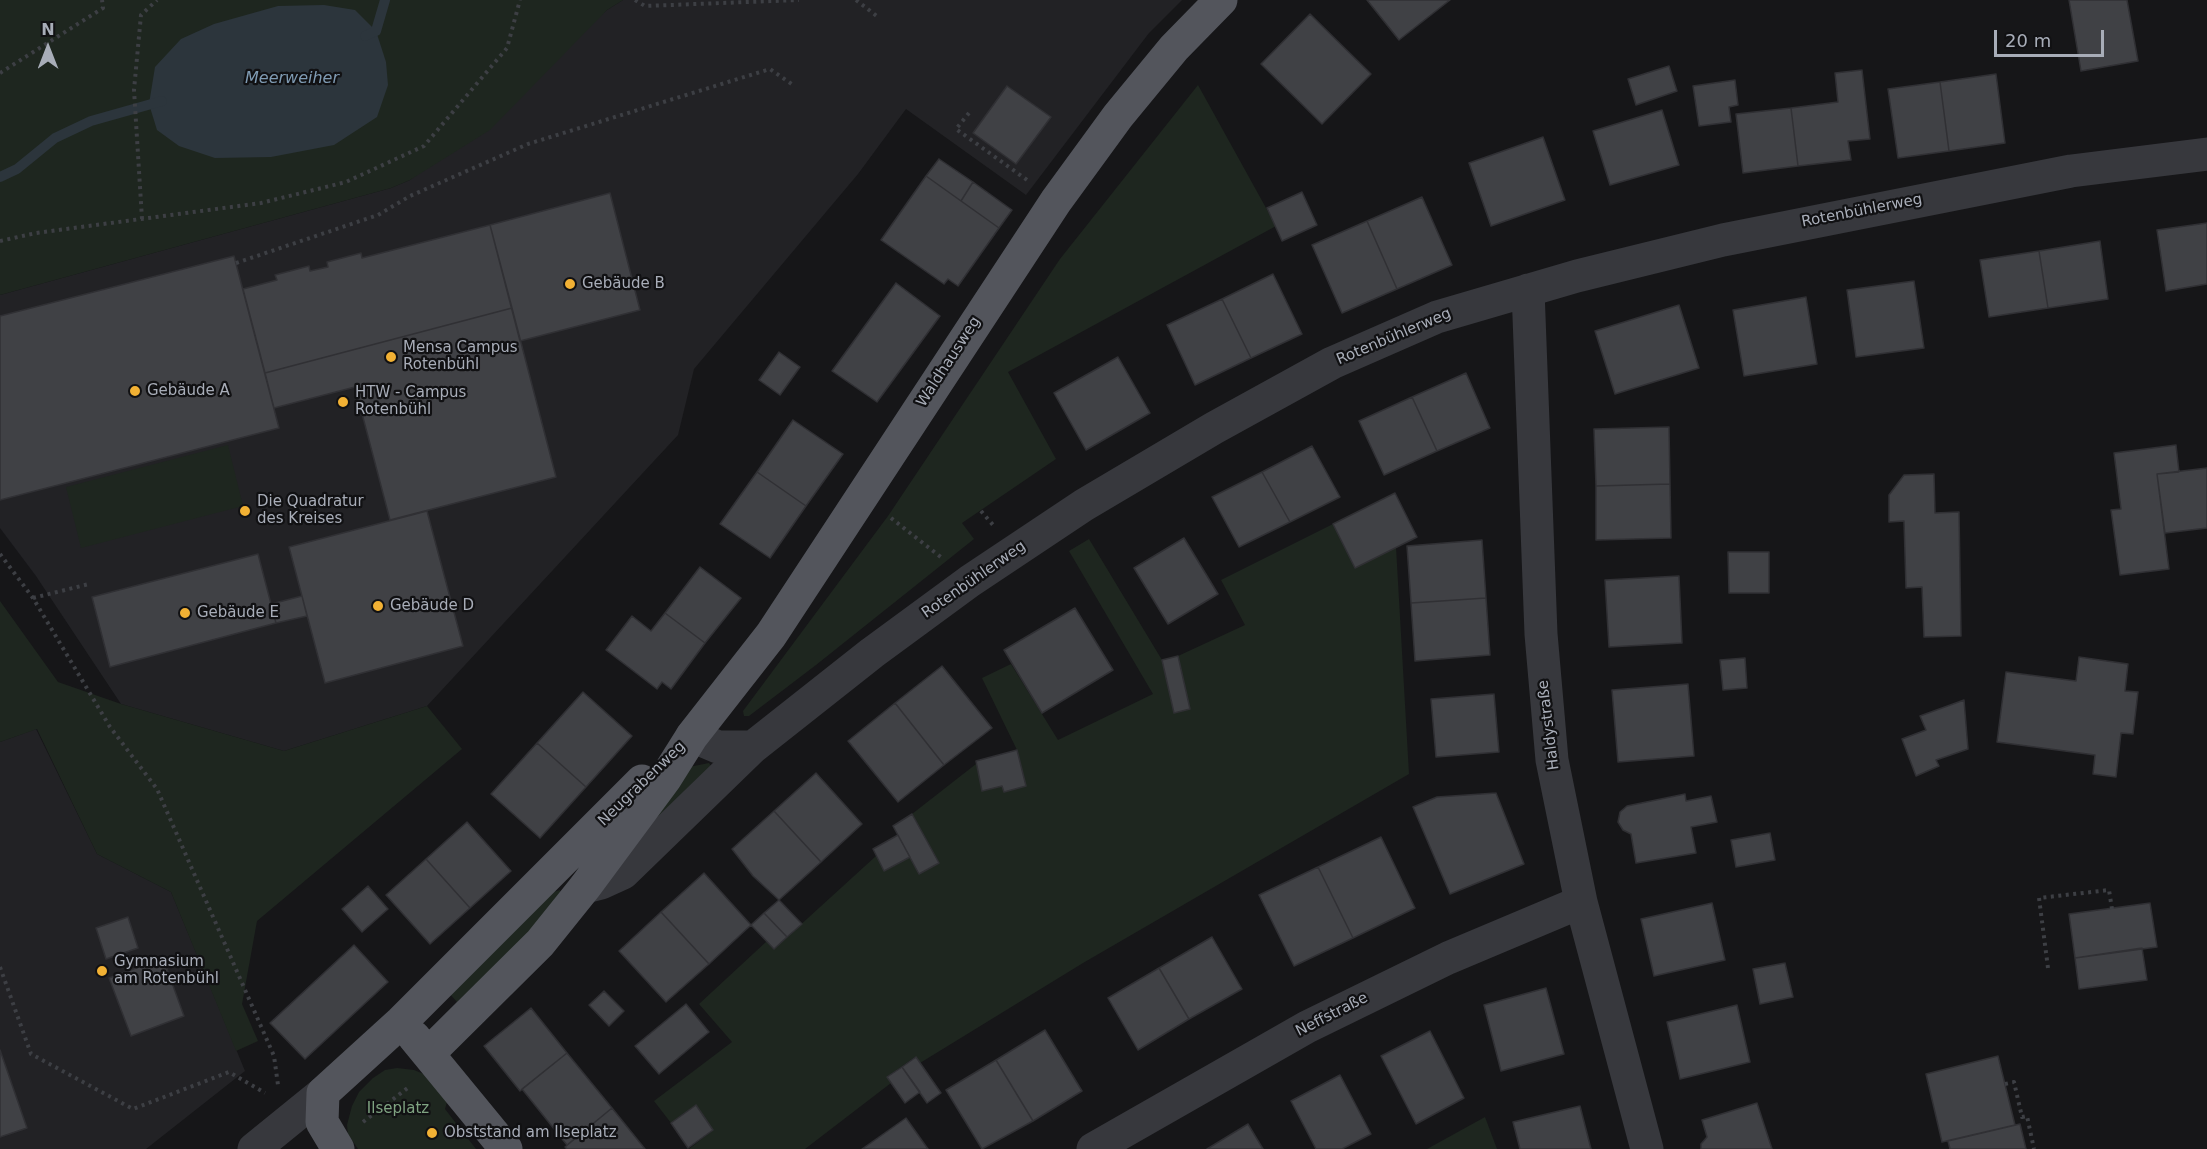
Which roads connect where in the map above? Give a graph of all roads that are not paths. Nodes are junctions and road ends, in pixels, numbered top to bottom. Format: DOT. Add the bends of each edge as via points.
graph roads {
  1 [pos="1221,0"];
  2 [pos="2207,154"];
  3 [pos="1528,290"];
  4 [pos="692,736"];
  5 [pos="753,747"];
  6 [pos="585,887"];
  7 [pos="1581,902"];
  8 [pos="401,1022"];
  9 [pos="423,1067"];
  10 [pos="323,1093"];
  11 [pos="347,1138"];
  12 [pos="254,1149"];
  13 [pos="506,1149"];
  14 [pos="1093,1149"];
  15 [pos="1647,1149"];
  1 -- 4 [label="main road, Waldhausweg" via="1174,48 1118,116 1056,201 771,635"];
  2 -- 3 [label="street, Rotenbühlerweg" via="2071,171 1810,221"];
  3 -- 5 [label="street, Rotenbühlerweg" via="1427,321 1332,363 1214,428 1084,505 970,581 872,652"];
  3 -- 7 [label="street, Haldystraße" via="1545,693 1552,760"];
  4 -- 5 [label="street" via="718,747"];
  4 -- 6 [label="main road, Neugrabenweg"];
  4 -- 8 [label="main road, Neugrabenweg" via="653,770"];
  5 -- 6 [label="street, Rotenbühlerweg" via="623,873"];
  6 -- 9 [label="main road, Neugrabenweg" via="540,943"];
  7 -- 14 [label="street, Neffstraße" via="1448,958 1307,1027"];
  7 -- 15 [label="street, Haldystraße"];
  8 -- 9 [label="main road"];
  8 -- 10 [label="main road"];
  9 -- 13 [label="main road"];
  10 -- 11 [label="main road" via="322,1122"];
  10 -- 12 [label="street"];
}
